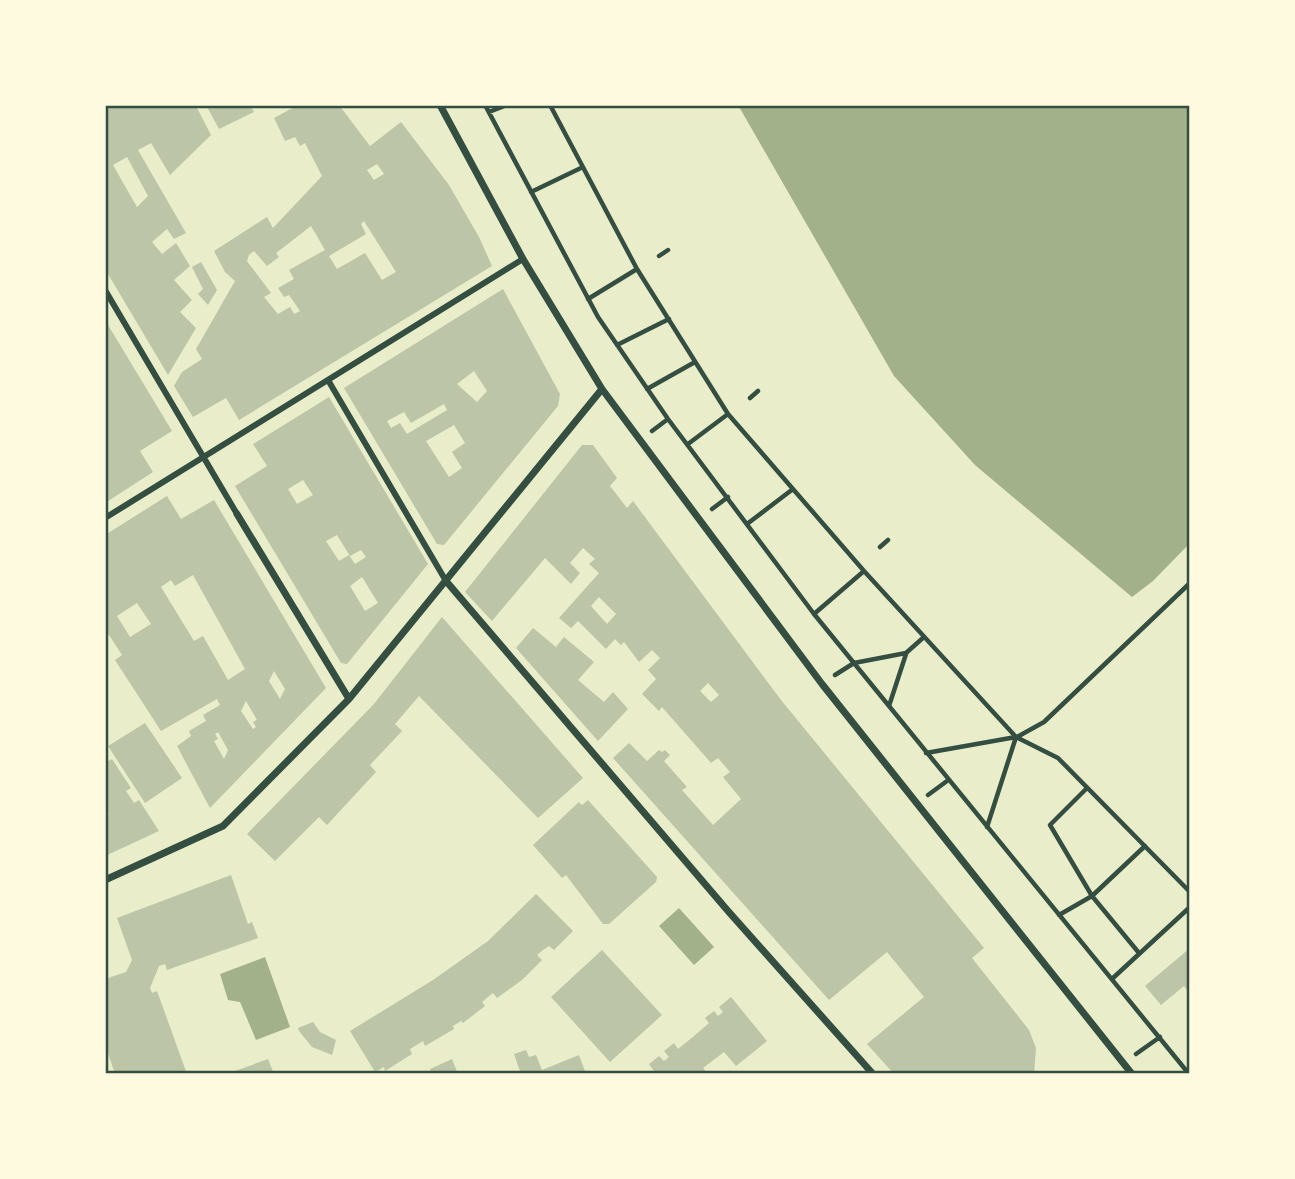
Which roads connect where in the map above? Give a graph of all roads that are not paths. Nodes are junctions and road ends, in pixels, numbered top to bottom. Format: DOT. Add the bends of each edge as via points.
graph roads {
  1 [pos="440,105"];
  2 [pos="523,259"];
  3 [pos="105,290"];
  4 [pos="328,380"];
  5 [pos="602,389"];
  6 [pos="202,457"];
  7 [pos="237,514"];
  8 [pos="105,518"];
  9 [pos="446,581"];
  10 [pos="349,699"];
  11 [pos="105,880"];
  12 [pos="873,1074"];
  13 [pos="1132,1074"];
  1 -- 2 [label="street"];
  2 -- 4 [label="street"];
  2 -- 5 [label="street"];
  3 -- 6 [label="street"];
  4 -- 6 [label="street"];
  4 -- 9 [label="street"];
  5 -- 9 [label="street"];
  5 -- 13 [label="street" via="796,651"];
  6 -- 7 [label="street"];
  6 -- 8 [label="street"];
  7 -- 10 [label="street"];
  9 -- 10 [label="street"];
  9 -- 12 [label="street"];
  10 -- 11 [label="street" via="223,825"];
}
